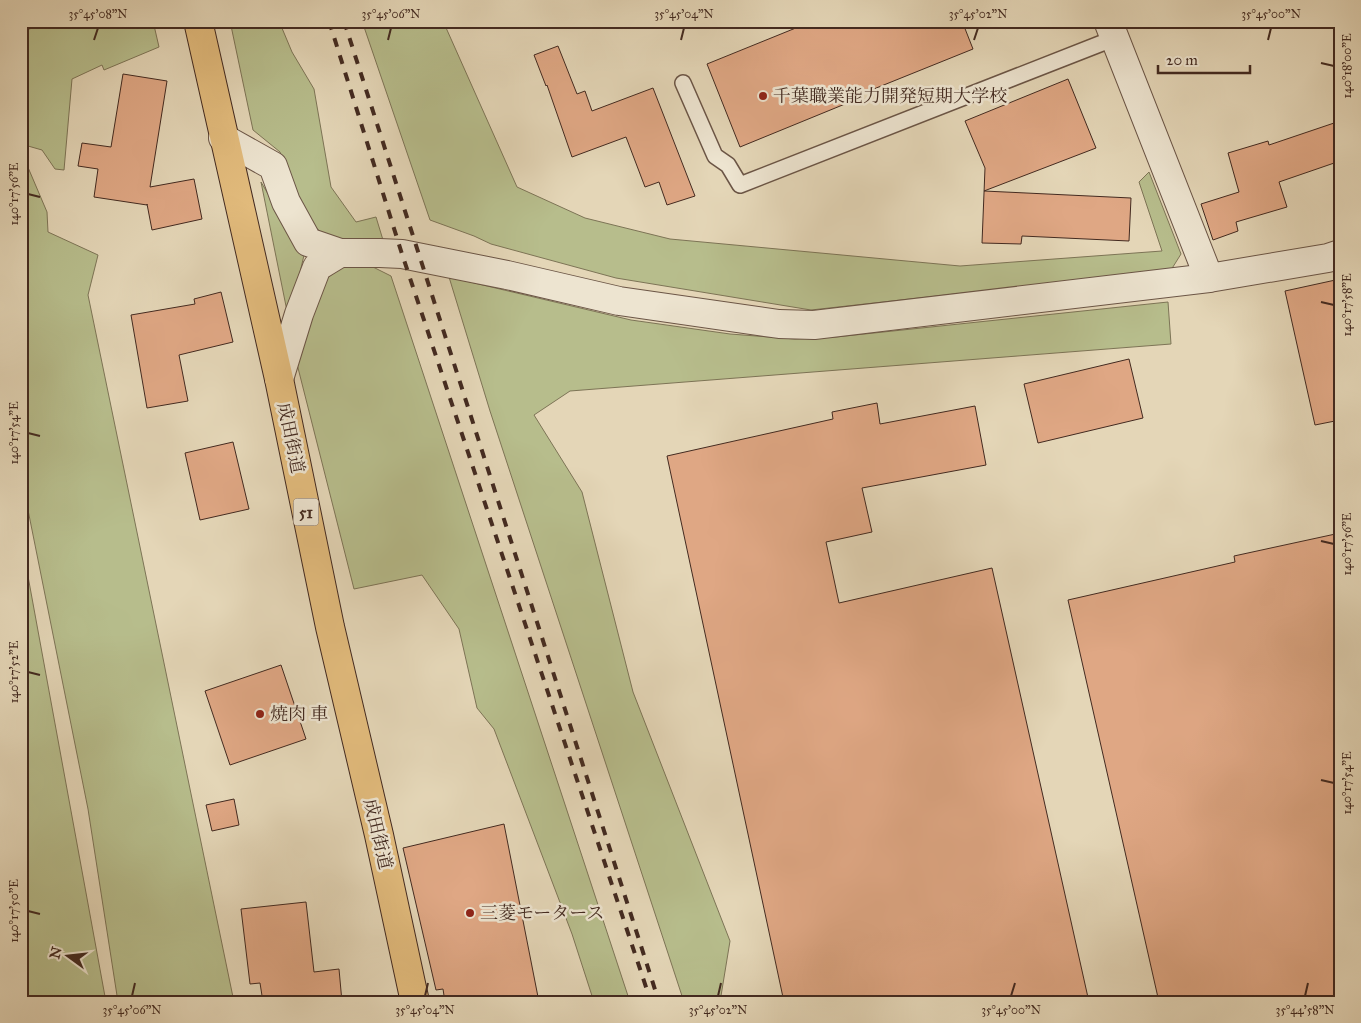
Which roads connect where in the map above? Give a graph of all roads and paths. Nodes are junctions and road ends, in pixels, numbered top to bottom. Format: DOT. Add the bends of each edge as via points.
graph roads {
  1 [pos="198,21"];
  2 [pos="1112,30"];
  3 [pos="683,83"];
  4 [pos="223,138"];
  5 [pos="340,253"];
  6 [pos="1340,254"];
  7 [pos="1208,278"];
  8 [pos="279,379"];
  9 [pos="415,1002"];
  1 -- 4 [label="highway, 成田街道 / 51"];
  2 -- 3 [label="lane" via="740,186 728,165 715,156"];
  2 -- 7 [label="street"];
  4 -- 5 [label="street" via="273,166 286,202 308,242"];
  4 -- 8 [label="highway, 成田街道 / 51"];
  5 -- 7 [label="street" via="402,254 619,301 779,324 814,325"];
  5 -- 8 [label="street" via="317,267"];
  6 -- 7 [label="street"];
  8 -- 9 [label="highway, 成田街道 / 51" via="330,627"];
}
